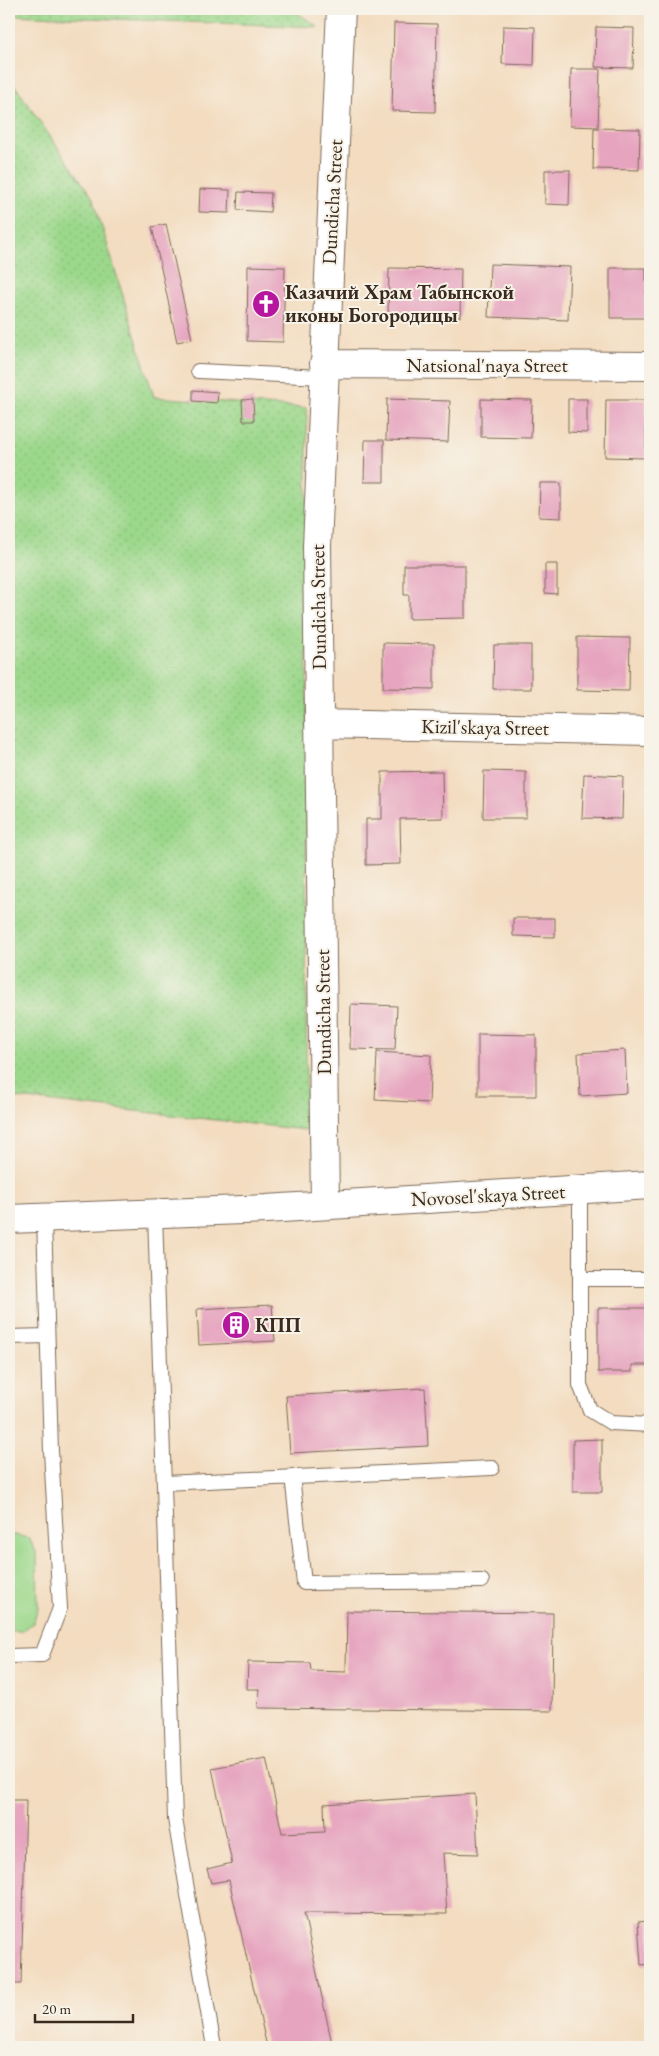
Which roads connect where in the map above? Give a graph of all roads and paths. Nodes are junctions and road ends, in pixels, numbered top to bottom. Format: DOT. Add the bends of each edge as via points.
graph roads {
  1 [pos="341,9"];
  2 [pos="650,366"];
  3 [pos="324,370"];
  4 [pos="198,371"];
  5 [pos="320,724"];
  6 [pos="650,731"];
  7 [pos="650,1185"];
  8 [pos="580,1190"];
  9 [pos="326,1205"];
  10 [pos="155,1214"];
  11 [pos="44,1218"];
  12 [pos="9,1219"];
  13 [pos="581,1279"];
  14 [pos="650,1279"];
  15 [pos="47,1336"];
  16 [pos="9,1337"];
  17 [pos="650,1426"];
  18 [pos="492,1468"];
  19 [pos="292,1476"];
  20 [pos="164,1483"];
  21 [pos="482,1582"];
  22 [pos="9,1656"];
  23 [pos="214,2047"];
  1 -- 3 [label="street, Dundicha Street"];
  2 -- 3 [label="street, Natsional'naya Street"];
  3 -- 4 [label="lane"];
  3 -- 5 [label="street, Dundicha Street" via="317,546"];
  5 -- 6 [label="street, Kizil'skaya Street"];
  5 -- 9 [label="street, Dundicha Street"];
  7 -- 8 [label="street, Novosel'skaya Street"];
  8 -- 9 [label="street, Novosel'skaya Street"];
  8 -- 13 [label="lane"];
  9 -- 10 [label="street, Novosel'skaya Street"];
  10 -- 11 [label="street, Novosel'skaya Street"];
  10 -- 20 [label="lane"];
  11 -- 12 [label="street, Novosel'skaya Street"];
  11 -- 15 [label="lane"];
  13 -- 14 [label="lane"];
  13 -- 17 [label="lane" via="580,1385 590,1410 611,1423"];
  15 -- 16 [label="lane"];
  15 -- 22 [label="lane" via="60,1608 42,1655"];
  18 -- 19 [label="lane"];
  19 -- 20 [label="lane"];
  19 -- 21 [label="lane" via="304,1583"];
  20 -- 23 [label="lane" via="176,1818"];
}
